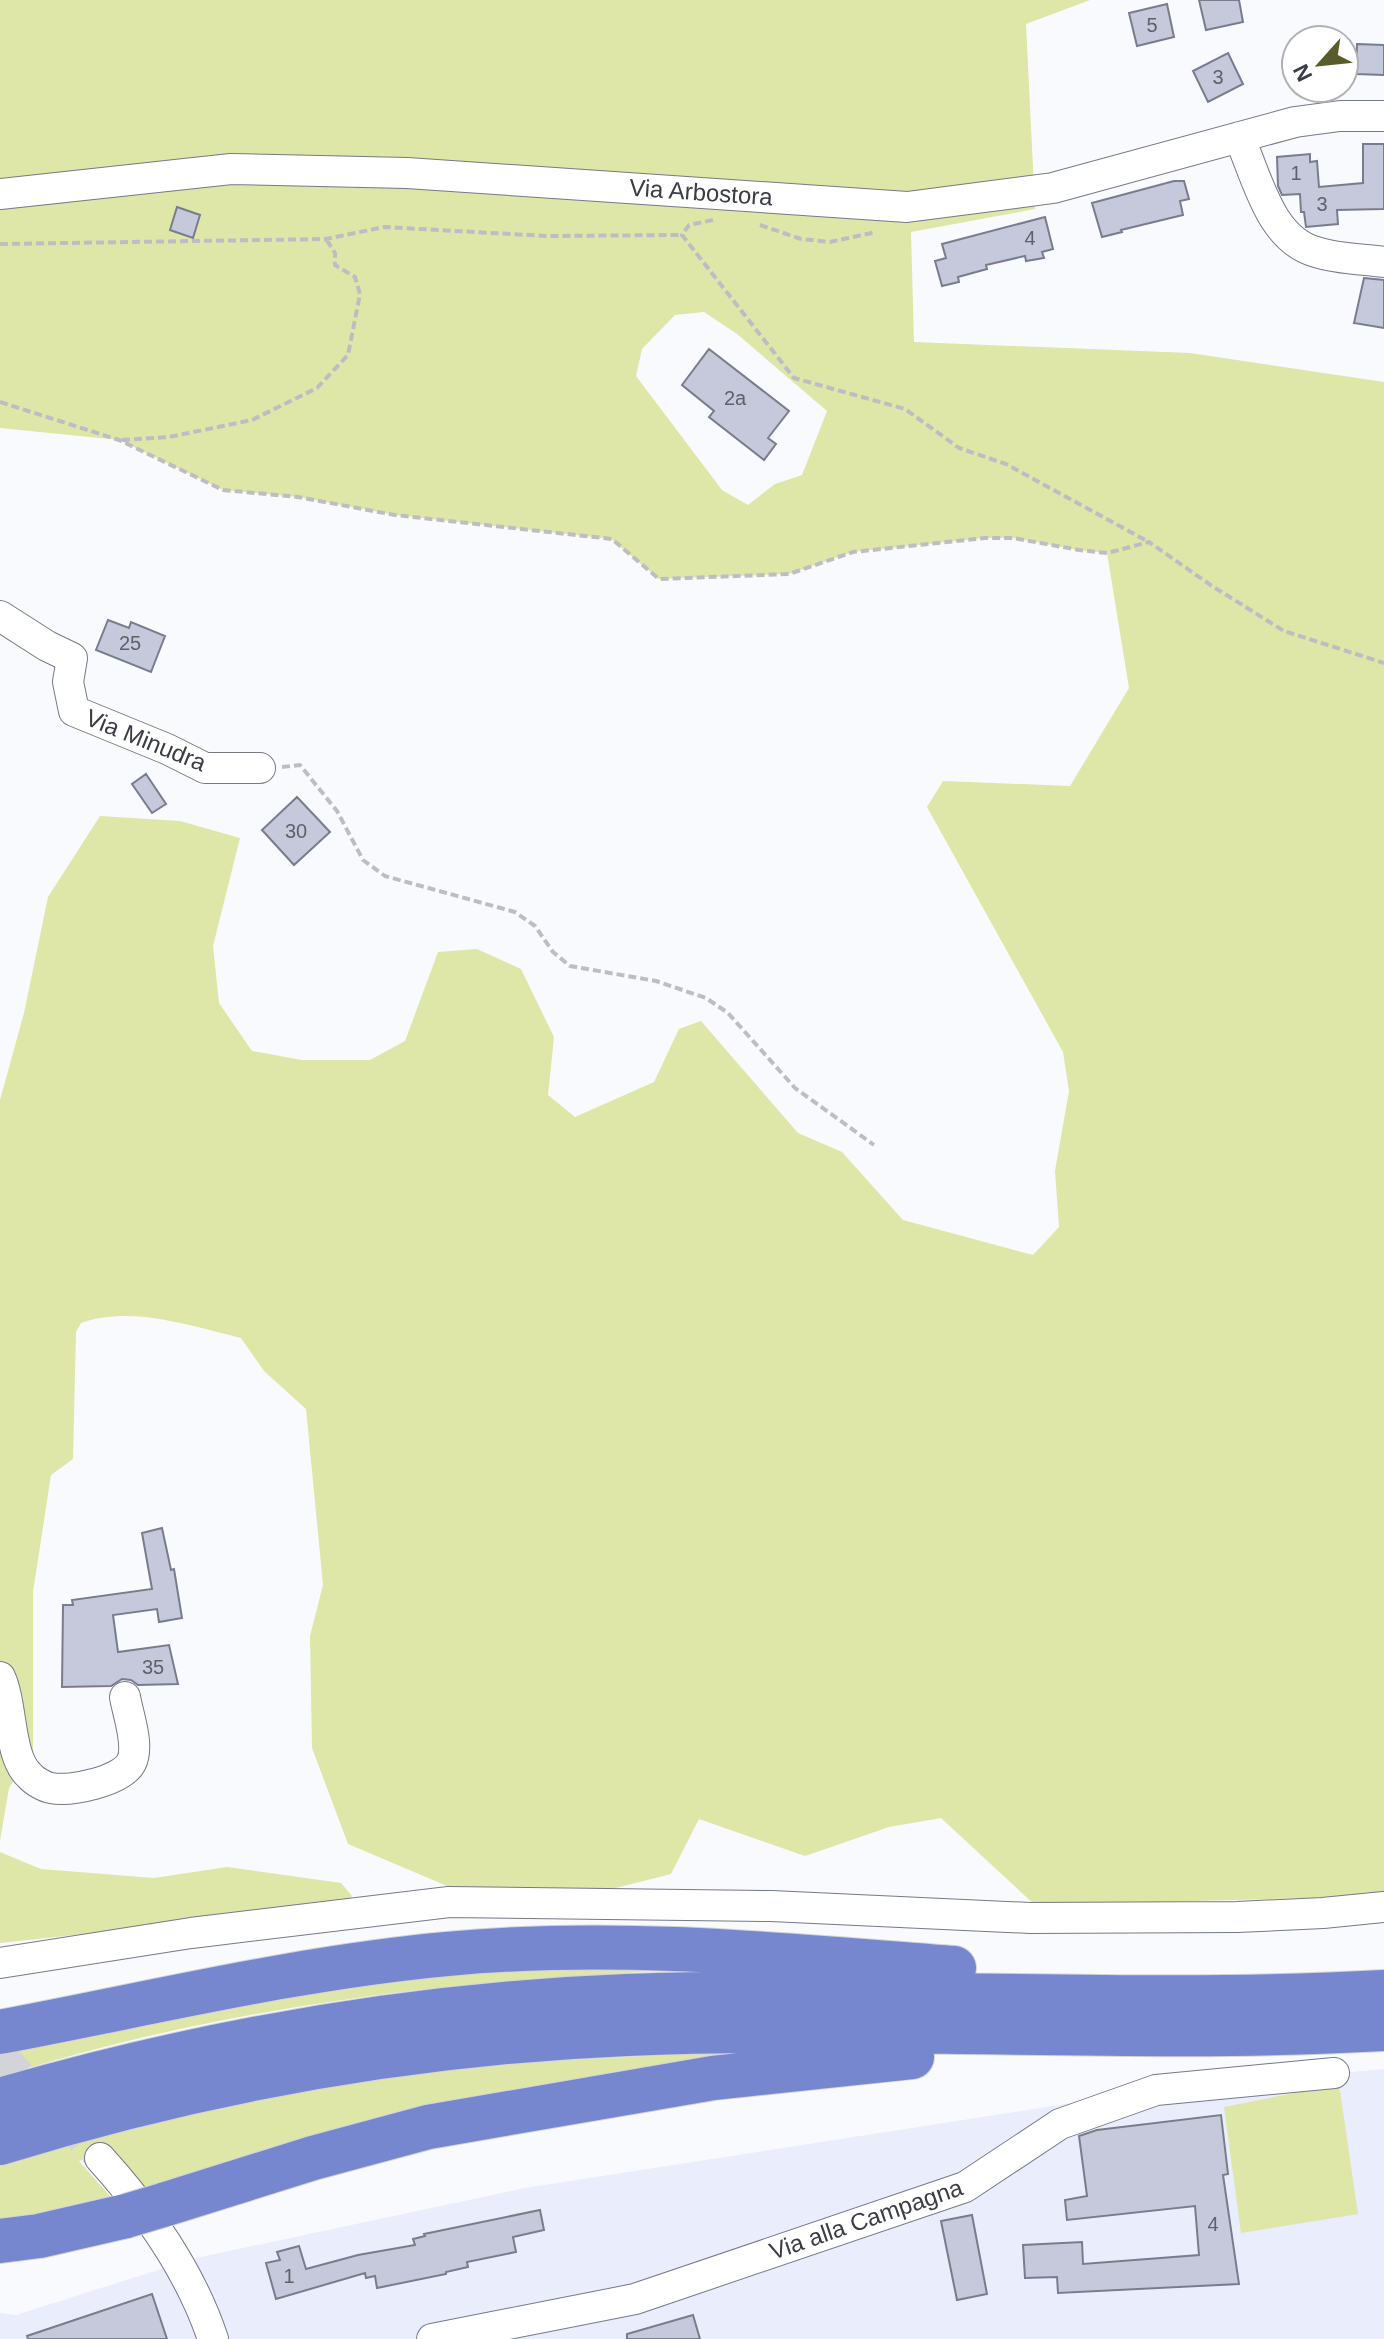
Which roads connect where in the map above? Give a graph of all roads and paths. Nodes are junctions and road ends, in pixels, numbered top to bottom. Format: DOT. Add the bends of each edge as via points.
graph roads {
  1 [pos="1384,116"];
  2 [pos="1239,137"];
  3 [pos="4,194"];
  4 [pos="990,198"];
  5 [pos="715,220"];
  6 [pos="758,224"];
  7 [pos="909,225"];
  8 [pos="682,235"];
  9 [pos="326,239"];
  10 [pos="0,244"];
  11 [pos="1384,262"];
  12 [pos="0,402"];
  13 [pos="119,440"];
  14 [pos="1149,542"];
  15 [pos="0,616"];
  16 [pos="1384,663"];
  17 [pos="260,768"];
  18 [pos="874,1145"];
  19 [pos="0,1677"];
  20 [pos="125,1697"];
  21 [pos="1384,1907"];
  22 [pos="0,1963"];
  23 [pos="1384,1979"];
  24 [pos="1384,1992"];
  25 [pos="1384,2029"];
  26 [pos="0,2032"];
  27 [pos="1384,2044"];
  28 [pos="1334,2073"];
  29 [pos="0,2100"];
  30 [pos="0,2143"];
  31 [pos="100,2158"];
  32 [pos="0,2241"];
  33 [pos="213,2339"];
  34 [pos="432,2339"];
  1 -- 2 [label="street, Via Arbostora" via="1295,122"];
  2 -- 4 [label="street, Via Arbostora" via="1053,188"];
  2 -- 11 [label="street" via="1275,220 1290,238 1316,252"];
  3 -- 4 [label="street, Via Arbostora" via="231,169 407,173 907,207"];
  4 -- 7 [label="street" via="985,212"];
  5 -- 8 [label="path" via="689,225"];
  6 -- 7 [label="path" via="801,239 830,242"];
  8 -- 9 [label="path" via="547,236 384,227"];
  8 -- 14 [label="path" via="794,378 905,409 959,448 1006,464"];
  9 -- 10 [label="path"];
  9 -- 13 [label="path" via="335,265 355,277 360,294 348,355 317,388 252,420 169,437"];
  12 -- 13 [label="path"];
  13 -- 14 [label="path" via="223,490 612,539 659,579 789,574 853,552 985,538 1107,553"];
  14 -- 16 [label="path" via="1284,631"];
  15 -- 17 [label="street, Via Minudra" via="72,658 68,682 74,711 205,768"];
  17 -- 18 [label="path" via="300,765 337,811 363,860 385,876 515,912 535,926 570,966 656,981 706,998 728,1013 795,1088"];
  19 -- 20 [label="street" via="18,1759 29,1776 51,1788 109,1780 130,1764 135,1752"];
  21 -- 22 [label="street" via="1252,1916 1030,1918 771,1906 449,1902 191,1933"];
  23 -- 26 [label="highway" via="1158,1978 760,1953 509,1950 336,1966"];
  24 -- 29 [label="highway" via="1159,1997 756,1993 512,2003 244,2040"];
  25 -- 30 [label="highway" via="1145,2035 738,2031 572,2037 286,2071 176,2094"];
  27 -- 32 [label="highway" via="953,2055 713,2078 428,2127 145,2211"];
  28 -- 34 [label="street, Via alla Campagna" via="1156,2090 1060,2124 965,2187 635,2299"];
  31 -- 33 [label="street" via="161,2232"];
}
